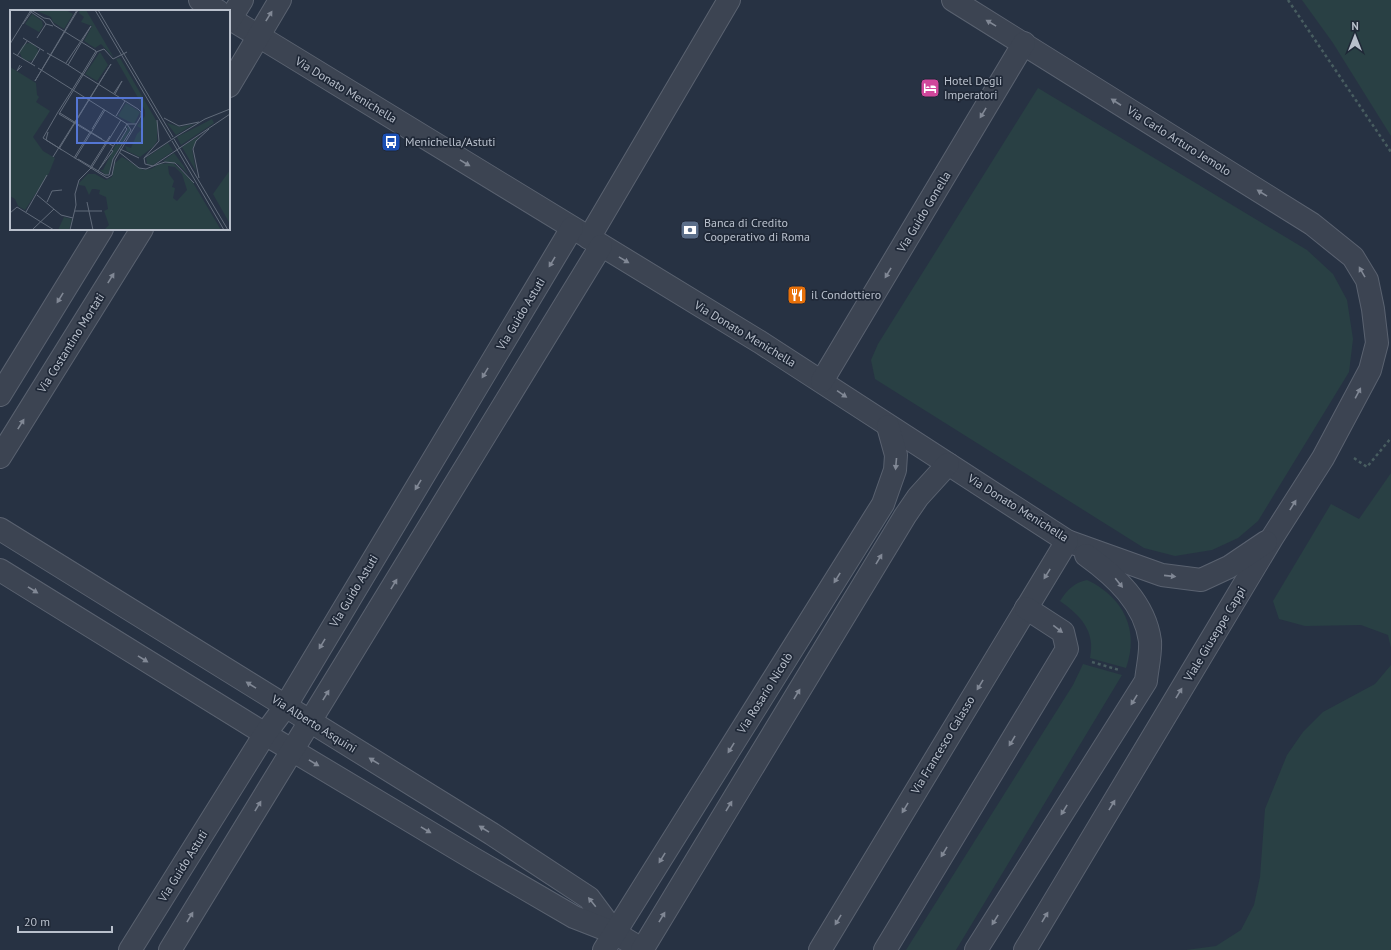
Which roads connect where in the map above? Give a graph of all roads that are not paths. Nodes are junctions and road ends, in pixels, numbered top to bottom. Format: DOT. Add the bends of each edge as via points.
graph roads {
  1 [pos="200,0"];
  2 [pos="242,0"];
  3 [pos="280,0"];
  4 [pos="729,0"];
  5 [pos="953,0"];
  6 [pos="215,10"];
  7 [pos="230,13"];
  8 [pos="230,19"];
  9 [pos="257,36"];
  10 [pos="1024,43"];
  11 [pos="230,84"];
  12 [pos="101,230"];
  13 [pos="141,230"];
  14 [pos="587,238"];
  15 [pos="1373,309"];
  16 [pos="822,381"];
  17 [pos="0,395"];
  18 [pos="888,426"];
  19 [pos="0,457"];
  20 [pos="948,464"];
  21 [pos="0,530"];
  22 [pos="1272,538"];
  23 [pos="1067,541"];
  24 [pos="0,570"];
  25 [pos="1026,608"];
  26 [pos="285,706"];
  27 [pos="310,722"];
  28 [pos="265,734"];
  29 [pos="292,750"];
  30 [pos="609,942"];
  31 [pos="826,948"];
  32 [pos="130,950"];
  33 [pos="170,950"];
  34 [pos="642,950"];
  35 [pos="885,950"];
  36 [pos="976,950"];
  37 [pos="1025,950"];
  1 -- 6 [label="street, Via Donato Menichella"];
  2 -- 7 [label="street"];
  9 -- 3 [label="street, one-way"];
  4 -- 14 [label="street"];
  10 -- 5 [label="street, Via Carlo Arturo Jemolo, one-way"];
  8 -- 9 [label="street, Via Donato Menichella"];
  9 -- 11 [label="street"];
  9 -- 14 [label="street, Via Donato Menichella, one-way"];
  15 -- 10 [label="street, Via Carlo Arturo Jemolo, one-way" via="1367,280 1353,257 1337,243 1312,224"];
  10 -- 16 [label="street, Via Guido Gonella, one-way"];
  12 -- 17 [label="street, one-way"];
  19 -- 13 [label="street, Via Costantino Mortati, one-way"];
  14 -- 16 [label="street, Via Donato Menichella, one-way"];
  14 -- 26 [label="street, Via Guido Astuti, one-way"];
  27 -- 14 [label="street, one-way"];
  22 -- 15 [label="street, Viale Giuseppe Cappi, one-way" via="1323,458 1370,370 1377,343"];
  16 -- 18 [label="street, Via Donato Menichella, one-way"];
  18 -- 20 [label="street, Via Donato Menichella"];
  18 -- 30 [label="street, Via Rosario Nicolò, one-way" via="896,455 895,470 883,504"];
  20 -- 23 [label="street, Via Donato Menichella"];
  34 -- 20 [label="street, one-way" via="905,516 918,497"];
  26 -- 21 [label="street, Via Alberto Asquini, one-way"];
  23 -- 22 [label="street, Via Donato Menichella, one-way" via="1162,575 1201,580 1229,568"];
  37 -- 22 [label="street, Viale Giuseppe Cappi, one-way"];
  23 -- 25 [label="street, Via Francesco Calasso, one-way"];
  23 -- 36 [label="street, one-way" via="1111,573 1141,610 1150,642 1146,681"];
  24 -- 28 [label="street, Via Alberto Asquini, one-way"];
  25 -- 31 [label="street, Via Francesco Calasso, one-way"];
  25 -- 35 [label="street, one-way" via="1063,632 1067,649"];
  26 -- 27 [label="street, Via Alberto Asquini"];
  26 -- 28 [label="street, Via Guido Astuti"];
  27 -- 29 [label="street"];
  30 -- 27 [label="street, Via Alberto Asquini, one-way" via="589,898 492,834"];
  28 -- 29 [label="street, Via Alberto Asquini"];
  28 -- 32 [label="street, Via Guido Astuti"];
  29 -- 30 [label="street, Via Alberto Asquini, one-way" via="574,918"];
  33 -- 29 [label="street, one-way"];
  30 -- 34 [label="street, Via Alberto Asquini"];
}
